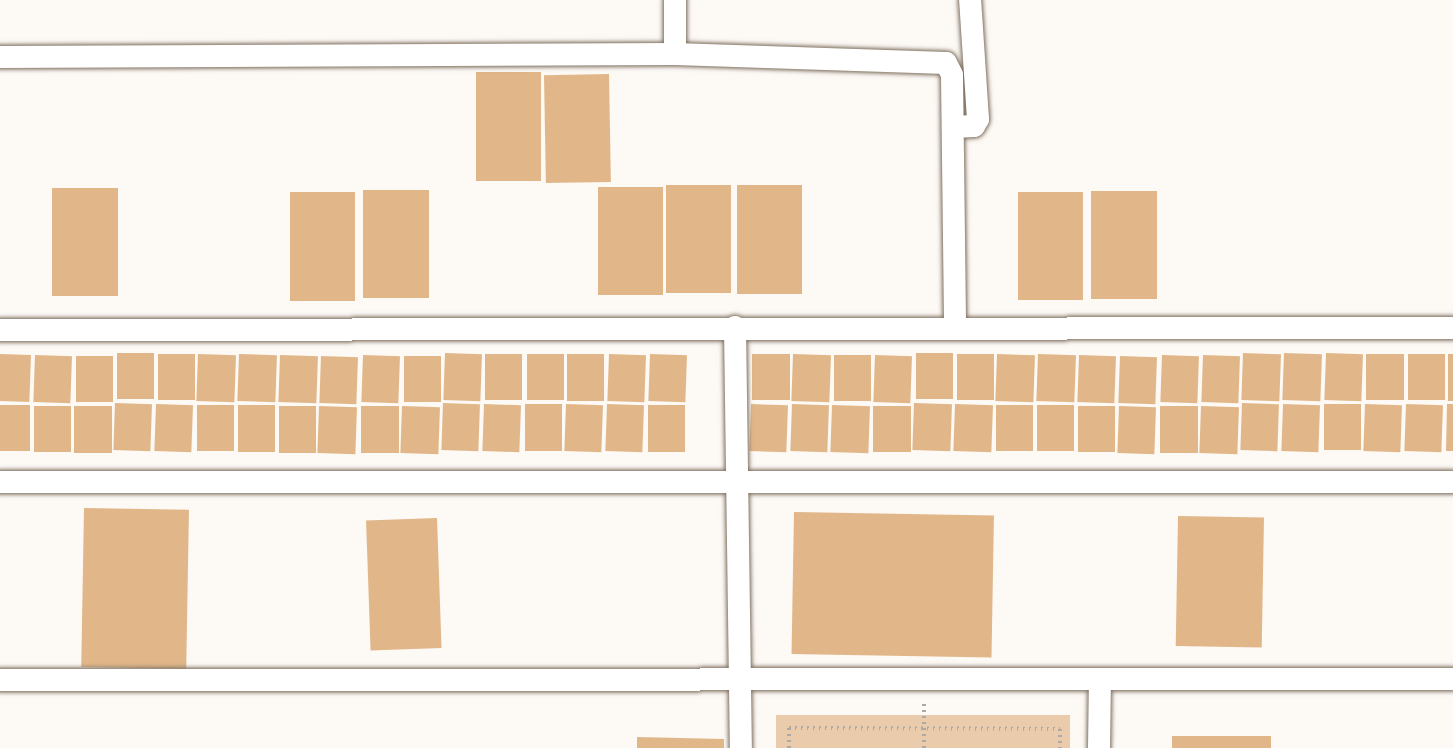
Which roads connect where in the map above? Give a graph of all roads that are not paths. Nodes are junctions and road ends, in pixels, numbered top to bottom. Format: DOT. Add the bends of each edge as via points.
graph roads {
  1 [pos="675,0"];
  2 [pos="970,0"];
  3 [pos="675,54"];
  4 [pos="0,57"];
  5 [pos="953,127"];
  6 [pos="735,327"];
  7 [pos="1453,328"];
  8 [pos="955,329"];
  9 [pos="0,330"];
  10 [pos="737,480"];
  11 [pos="0,482"];
  12 [pos="1453,482"];
  13 [pos="1453,679"];
  14 [pos="0,680"];
  15 [pos="1100,680"];
  16 [pos="740,681"];
  17 [pos="741,748"];
  18 [pos="1099,748"];
  1 -- 3 [label="street"];
  2 -- 5 [label="street" via="978,118 974,126"];
  3 -- 4 [label="street"];
  3 -- 5 [label="street" via="946,63 952,75"];
  5 -- 8 [label="street"];
  6 -- 8 [label="street"];
  6 -- 9 [label="street"];
  6 -- 10 [label="street"];
  7 -- 8 [label="street"];
  10 -- 11 [label="street"];
  10 -- 12 [label="street"];
  10 -- 16 [label="street"];
  13 -- 15 [label="street"];
  14 -- 16 [label="street"];
  15 -- 16 [label="street"];
  15 -- 18 [label="street"];
  16 -- 17 [label="street"];
}
